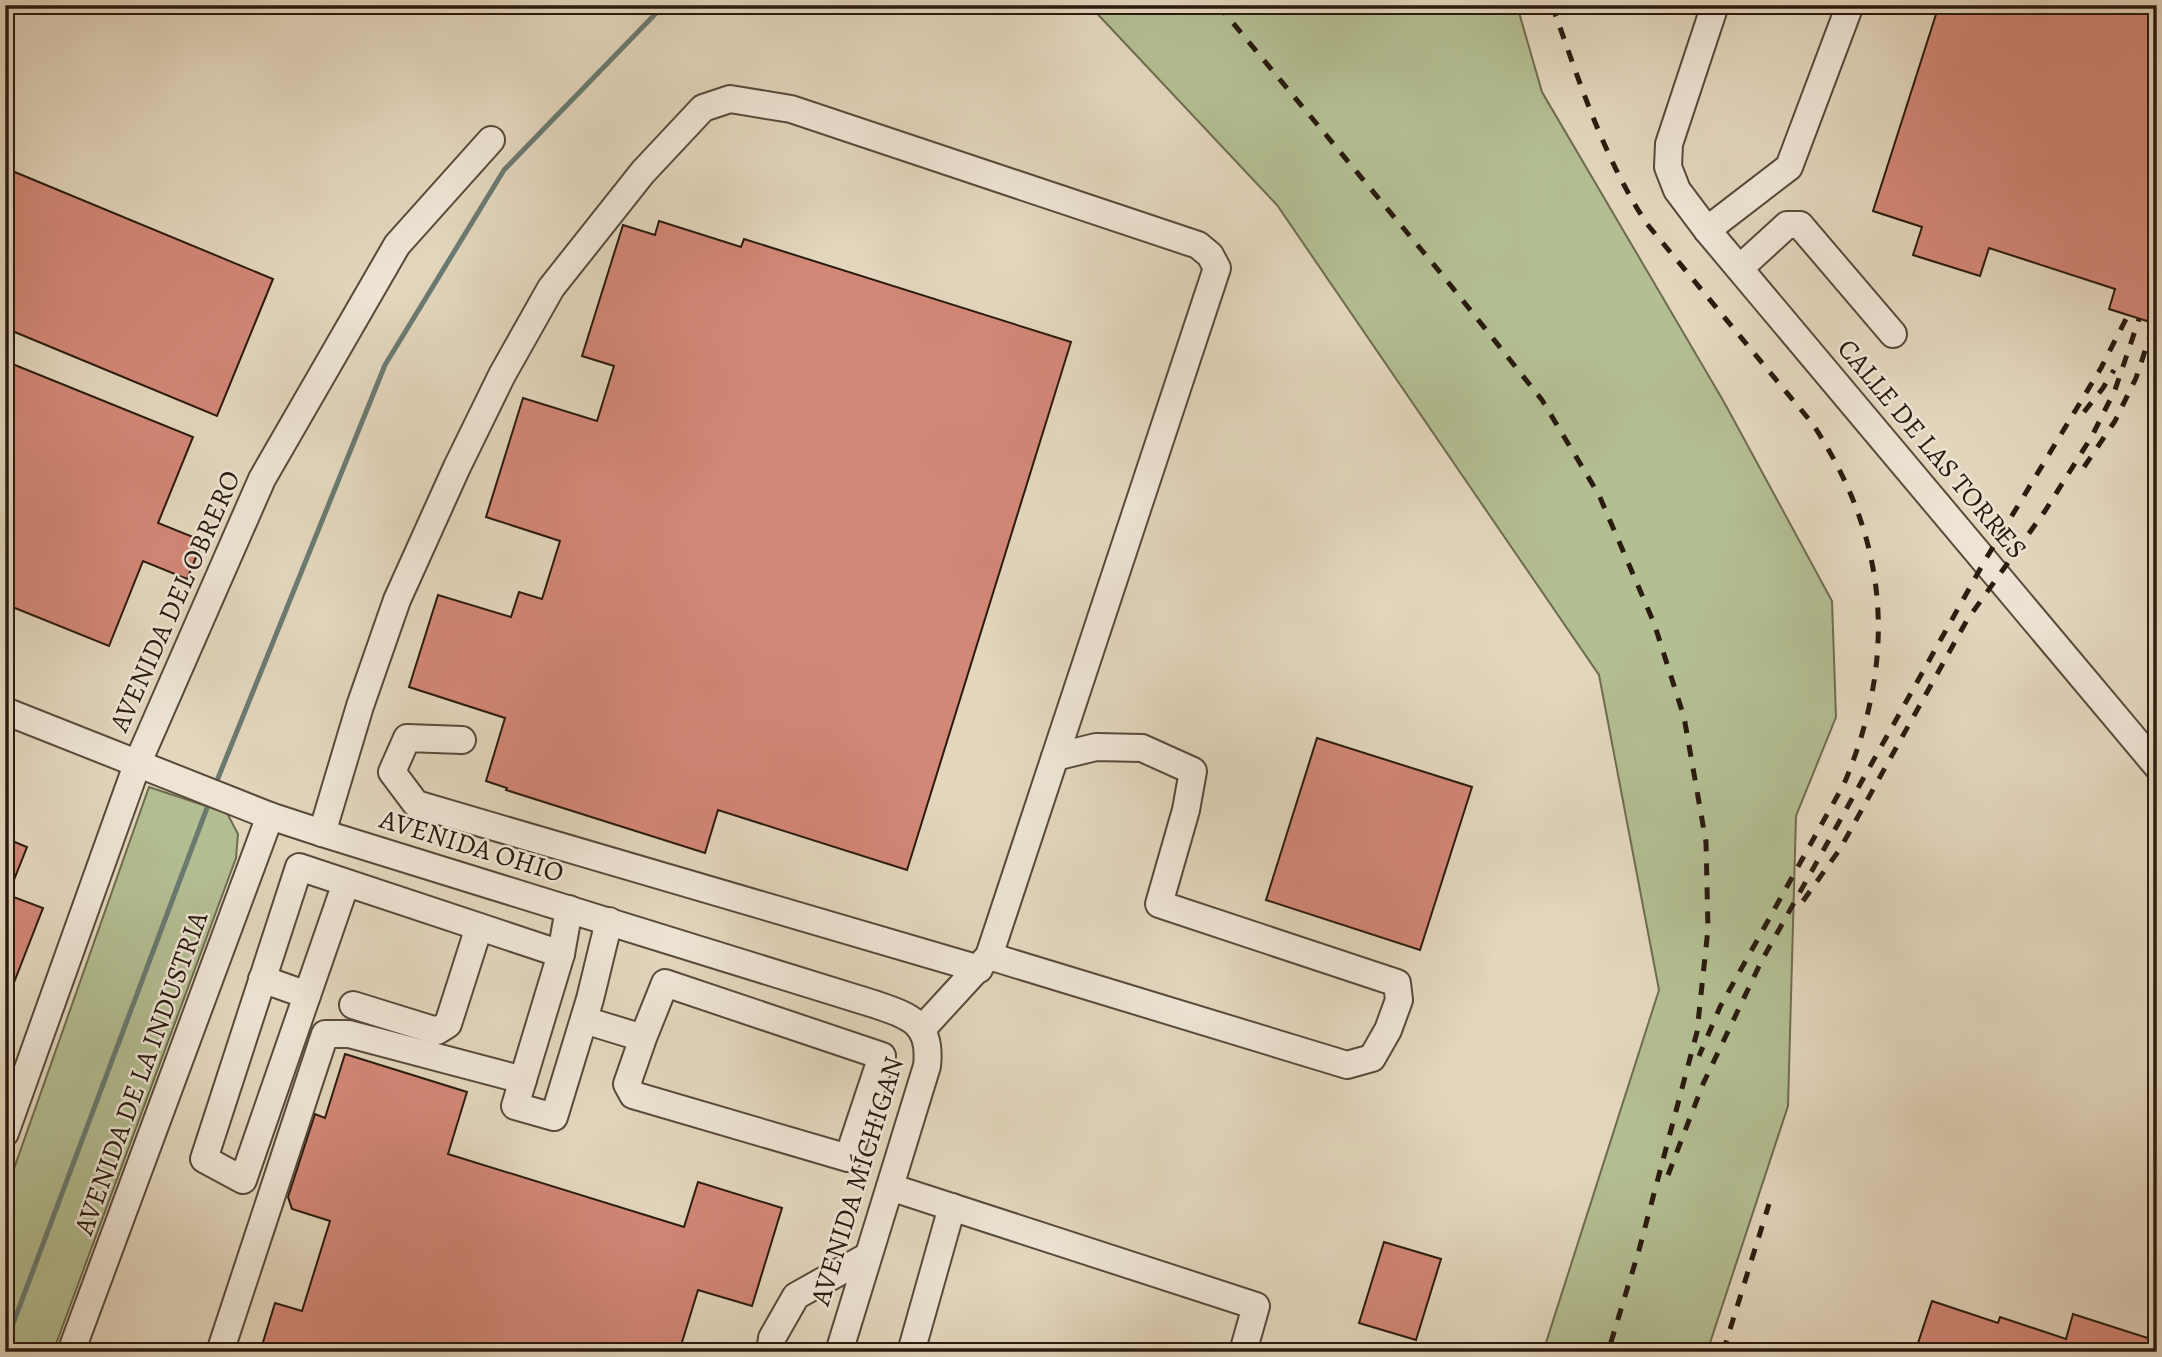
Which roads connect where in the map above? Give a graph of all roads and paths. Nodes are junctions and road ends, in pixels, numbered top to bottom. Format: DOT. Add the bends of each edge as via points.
graph roads {
  1 [pos="1715,5"];
  2 [pos="1850,5"];
  3 [pos="491,140"];
  4 [pos="1707,230"];
  5 [pos="1740,268"];
  6 [pos="1893,334"];
  7 [pos="5,711"];
  8 [pos="462,740"];
  9 [pos="1055,757"];
  10 [pos="138,762"];
  11 [pos="2157,766"];
  12 [pos="239,802"];
  13 [pos="270,816"];
  14 [pos="322,834"];
  15 [pos="252,867"];
  16 [pos="346,883"];
  17 [pos="569,909"];
  18 [pos="609,921"];
  19 [pos="479,927"];
  20 [pos="561,954"];
  21 [pos="984,963"];
  22 [pos="262,979"];
  23 [pos="552,985"];
  24 [pos="307,995"];
  25 [pos="353,1005"];
  26 [pos="587,1009"];
  27 [pos="922,1029"];
  28 [pos="643,1038"];
  29 [pos="232,1073"];
  30 [pos="14,1079"];
  31 [pos="523,1080"];
  32 [pos="274,1090"];
  33 [pos="5,1133"];
  34 [pos="890,1187"];
  35 [pos="951,1208"];
  36 [pos="868,1256"];
  37 [pos="71,1352"];
  38 [pos="220,1352"];
  39 [pos="770,1352"];
  40 [pos="839,1352"];
  41 [pos="911,1352"];
  42 [pos="1243,1352"];
  1 -- 4 [label="street, CALLE DE LAS TORRES" via="1669,144 1668,167 1677,190"];
  2 -- 4 [label="street" via="1790,167"];
  3 -- 10 [label="street, AVENIDA DEL OBRERO" via="397,245 262,479"];
  4 -- 5 [label="street, CALLE DE LAS TORRES"];
  5 -- 6 [label="street" via="1787,225 1800,225"];
  5 -- 11 [label="street, CALLE DE LAS TORRES"];
  7 -- 10 [label="street, AVENIDA OHIO"];
  8 -- 21 [label="street" via="407,738 392,772 416,804"];
  9 -- 14 [label="street" via="1217,268 1198,245 791,109 730,99 703,108 643,172 551,288 524,334 397,600"];
  9 -- 21 [label="street"];
  9 -- 21 [label="street" via="1096,747 1142,748 1193,771 1159,904 1397,983 1399,1000 1372,1058 1347,1065"];
  10 -- 12 [label="street, AVENIDA OHIO"];
  10 -- 30 [label="street, AVENIDA DEL OBRERO"];
  12 -- 13 [label="street, AVENIDA OHIO"];
  12 -- 15 [label="street" via="253,850"];
  13 -- 14 [label="street, AVENIDA OHIO"];
  13 -- 15 [label="street, AVENIDA DE LA INDUSTRIA"];
  14 -- 17 [label="street, AVENIDA OHIO"];
  15 -- 37 [label="street, AVENIDA DE LA INDUSTRIA"];
  16 -- 19 [label="street"];
  16 -- 22 [label="street" via="299,867"];
  16 -- 24 [label="street"];
  17 -- 18 [label="street, AVENIDA OHIO"];
  17 -- 20 [label="street"];
  18 -- 26 [label="street"];
  18 -- 27 [label="street, AVENIDA OHIO" via="874,1004 902,1014"];
  19 -- 20 [label="street"];
  19 -- 25 [label="street" via="448,1024 437,1031"];
  20 -- 23 [label="street"];
  21 -- 27 [label="street"];
  22 -- 24 [label="street"];
  22 -- 29 [label="street"];
  23 -- 26 [label="street"];
  23 -- 31 [label="street"];
  24 -- 32 [label="street"];
  26 -- 28 [label="street"];
  26 -- 31 [label="street" via="554,1117 515,1105"];
  27 -- 34 [label="street, AVENIDA MÍCHIGAN" via="928,1066"];
  28 -- 28 [label="street" via="665,983 882,1056 848,1158 633,1095 627,1084"];
  29 -- 32 [label="street"];
  29 -- 32 [label="street" via="204,1159 243,1180"];
  30 -- 33 [label="street, AVENIDA DEL OBRERO"];
  31 -- 38 [label="street" via="349,1034 325,1034"];
  34 -- 35 [label="street"];
  34 -- 36 [label="street, AVENIDA MÍCHIGAN"];
  35 -- 41 [label="street"];
  35 -- 42 [label="street" via="1256,1306"];
  36 -- 39 [label="street" via="796,1296 772,1338"];
  36 -- 40 [label="street, AVENIDA MÍCHIGAN"];
}
